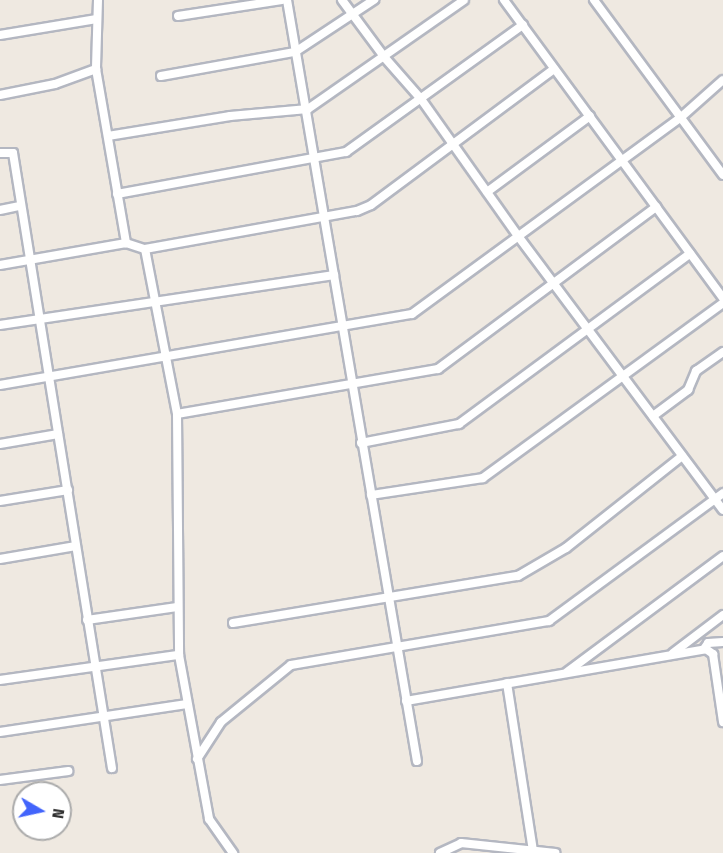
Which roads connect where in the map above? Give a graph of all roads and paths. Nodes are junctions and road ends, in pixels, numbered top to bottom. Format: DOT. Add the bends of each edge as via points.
graph roads {
  1 [pos="98,0"];
  2 [pos="282,0"];
  3 [pos="287,0"];
  4 [pos="342,0"];
  5 [pos="374,0"];
  6 [pos="464,0"];
  7 [pos="504,0"];
  8 [pos="594,0"];
  9 [pos="353,14"];
  10 [pos="178,15"];
  11 [pos="97,19"];
  12 [pos="523,25"];
  13 [pos="0,35"];
  14 [pos="295,52"];
  15 [pos="385,58"];
  16 [pos="96,69"];
  17 [pos="555,69"];
  18 [pos="161,76"];
  19 [pos="723,80"];
  20 [pos="0,95"];
  21 [pos="421,99"];
  22 [pos="308,109"];
  23 [pos="590,116"];
  24 [pos="680,118"];
  25 [pos="108,136"];
  26 [pos="453,144"];
  27 [pos="0,153"];
  28 [pos="315,160"];
  29 [pos="622,160"];
  30 [pos="723,176"];
  31 [pos="487,192"];
  32 [pos="117,194"];
  33 [pos="18,206"];
  34 [pos="656,207"];
  35 [pos="0,210"];
  36 [pos="324,218"];
  37 [pos="518,236"];
  38 [pos="126,243"];
  39 [pos="145,249"];
  40 [pos="690,254"];
  41 [pos="29,260"];
  42 [pos="0,266"];
  43 [pos="334,275"];
  44 [pos="554,284"];
  45 [pos="723,298"];
  46 [pos="154,300"];
  47 [pos="723,303"];
  48 [pos="38,320"];
  49 [pos="0,325"];
  50 [pos="343,326"];
  51 [pos="588,330"];
  52 [pos="723,352"];
  53 [pos="165,356"];
  54 [pos="622,376"];
  55 [pos="48,377"];
  56 [pos="0,385"];
  57 [pos="352,385"];
  58 [pos="177,414"];
  59 [pos="653,416"];
  60 [pos="58,434"];
  61 [pos="361,443"];
  62 [pos="0,444"];
  63 [pos="682,456"];
  64 [pos="68,490"];
  65 [pos="723,493"];
  66 [pos="371,495"];
  67 [pos="715,500"];
  68 [pos="0,501"];
  69 [pos="723,510"];
  70 [pos="76,546"];
  71 [pos="723,556"];
  72 [pos="0,559"];
  73 [pos="388,595"];
  74 [pos="177,607"];
  75 [pos="723,615"];
  76 [pos="87,620"];
  77 [pos="233,623"];
  78 [pos="723,642"];
  79 [pos="704,649"];
  80 [pos="396,650"];
  81 [pos="179,655"];
  82 [pos="670,655"];
  83 [pos="95,666"];
  84 [pos="565,673"];
  85 [pos="0,680"];
  86 [pos="507,683"];
  87 [pos="406,701"];
  88 [pos="187,704"];
  89 [pos="104,717"];
  90 [pos="723,722"];
  91 [pos="0,732"];
  92 [pos="196,759"];
  93 [pos="417,760"];
  94 [pos="112,768"];
  95 [pos="68,771"];
  96 [pos="0,780"];
  97 [pos="533,851"];
  98 [pos="233,853"];
  99 [pos="440,853"];
  100 [pos="555,853"];
  1 -- 11 [label="street"];
  2 -- 10 [label="street"];
  3 -- 14 [label="street"];
  4 -- 9 [label="street"];
  5 -- 9 [label="street"];
  6 -- 15 [label="street"];
  7 -- 12 [label="street"];
  8 -- 24 [label="street"];
  9 -- 14 [label="street"];
  9 -- 15 [label="street"];
  11 -- 13 [label="street"];
  11 -- 16 [label="street"];
  12 -- 17 [label="street"];
  12 -- 21 [label="street"];
  14 -- 18 [label="street"];
  14 -- 22 [label="street"];
  15 -- 21 [label="street"];
  15 -- 22 [label="street"];
  16 -- 20 [label="street" via="55,84"];
  16 -- 25 [label="street"];
  17 -- 23 [label="street"];
  17 -- 26 [label="street"];
  19 -- 24 [label="street"];
  21 -- 26 [label="street"];
  21 -- 28 [label="street" via="359,145"];
  22 -- 25 [label="street" via="230,116"];
  22 -- 28 [label="street"];
  23 -- 29 [label="street"];
  23 -- 31 [label="street"];
  24 -- 29 [label="street"];
  24 -- 30 [label="street"];
  25 -- 32 [label="street"];
  26 -- 31 [label="street"];
  26 -- 36 [label="street" via="371,205"];
  27 -- 33 [label="street" via="13,153"];
  28 -- 32 [label="street"];
  28 -- 36 [label="street"];
  29 -- 34 [label="street"];
  29 -- 37 [label="street"];
  31 -- 37 [label="street"];
  32 -- 38 [label="street"];
  33 -- 35 [label="street"];
  33 -- 41 [label="street"];
  34 -- 40 [label="street"];
  34 -- 44 [label="street"];
  36 -- 39 [label="street"];
  36 -- 43 [label="street"];
  37 -- 44 [label="street"];
  37 -- 50 [label="street" via="412,314"];
  38 -- 39 [label="street"];
  38 -- 41 [label="street"];
  39 -- 46 [label="street"];
  40 -- 45 [label="street"];
  40 -- 51 [label="street"];
  41 -- 42 [label="street"];
  41 -- 48 [label="street"];
  43 -- 46 [label="street"];
  43 -- 50 [label="street"];
  44 -- 51 [label="street"];
  44 -- 57 [label="street" via="438,369"];
  46 -- 48 [label="street"];
  46 -- 53 [label="street"];
  47 -- 54 [label="street"];
  48 -- 49 [label="street"];
  48 -- 55 [label="street"];
  50 -- 53 [label="street"];
  50 -- 57 [label="street"];
  51 -- 54 [label="street"];
  51 -- 61 [label="street" via="459,424"];
  52 -- 59 [label="street" via="696,371 688,390"];
  53 -- 55 [label="street"];
  53 -- 58 [label="street"];
  54 -- 59 [label="street"];
  54 -- 66 [label="street" via="483,478"];
  55 -- 56 [label="street"];
  55 -- 60 [label="street"];
  57 -- 58 [label="street"];
  57 -- 61 [label="street"];
  58 -- 74 [label="street"];
  59 -- 63 [label="street"];
  60 -- 62 [label="street"];
  60 -- 64 [label="street"];
  61 -- 66 [label="street"];
  63 -- 67 [label="street"];
  63 -- 73 [label="street" via="566,548 518,576"];
  64 -- 68 [label="street"];
  64 -- 70 [label="street"];
  65 -- 67 [label="street"];
  66 -- 73 [label="street"];
  67 -- 69 [label="street"];
  67 -- 80 [label="street" via="549,621"];
  70 -- 72 [label="street"];
  70 -- 76 [label="street"];
  71 -- 84 [label="street"];
  73 -- 77 [label="street"];
  73 -- 80 [label="street"];
  74 -- 76 [label="street"];
  74 -- 81 [label="street"];
  75 -- 82 [label="street"];
  76 -- 83 [label="street"];
  78 -- 79 [label="street" via="708,643"];
  79 -- 82 [label="street"];
  79 -- 90 [label="street" via="713,654"];
  80 -- 87 [label="street"];
  80 -- 92 [label="street" via="291,665 222,722"];
  81 -- 83 [label="street"];
  81 -- 88 [label="street"];
  82 -- 84 [label="street"];
  83 -- 85 [label="street"];
  83 -- 89 [label="street"];
  84 -- 86 [label="street"];
  86 -- 87 [label="street"];
  86 -- 97 [label="street"];
  87 -- 93 [label="street"];
  88 -- 89 [label="street"];
  88 -- 92 [label="street"];
  89 -- 91 [label="street"];
  89 -- 94 [label="street"];
  92 -- 98 [label="street" via="209,819"];
  95 -- 96 [label="street"];
  97 -- 99 [label="street" via="461,843"];
  97 -- 100 [label="street"];
}
